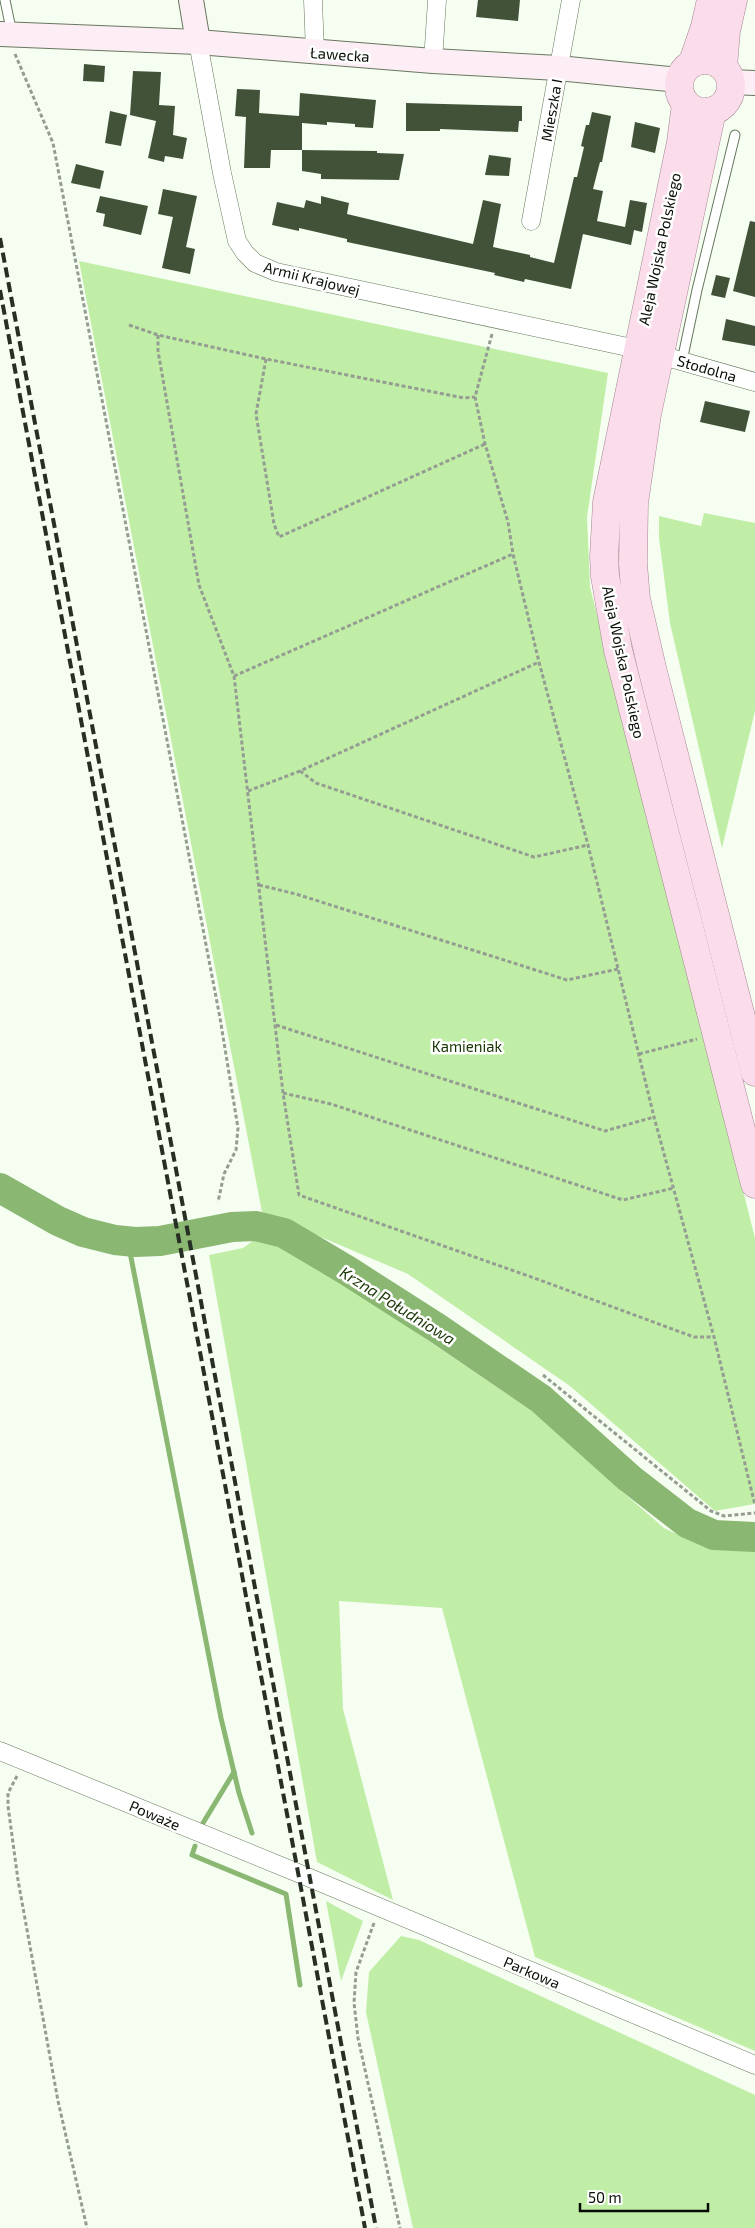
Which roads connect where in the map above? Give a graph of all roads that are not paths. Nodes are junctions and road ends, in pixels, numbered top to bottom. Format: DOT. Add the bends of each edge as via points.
graph roads {
  1 [pos="5,0"];
  2 [pos="191,0"];
  3 [pos="313,0"];
  4 [pos="438,0"];
  5 [pos="570,0"];
  6 [pos="711,0"];
  7 [pos="733,0"];
  8 [pos="6,34"];
  9 [pos="198,42"];
  10 [pos="315,52"];
  11 [pos="433,61"];
  12 [pos="558,68"];
  13 [pos="736,77"];
  14 [pos="686,82"];
  15 [pos="712,111"];
  16 [pos="735,135"];
  17 [pos="531,221"];
  18 [pos="660,355"];
  19 [pos="755,382"];
  20 [pos="755,1072"];
  21 [pos="755,1184"];
  22 [pos="0,1751"];
  23 [pos="310,1878"];
  24 [pos="755,2065"];
  1 -- 8 [label="lane"];
  2 -- 9 [label="street, Armii Krajowej"];
  3 -- 10 [label="street"];
  4 -- 11 [label="street"];
  5 -- 12 [label="street, Mieszka I"];
  6 -- 14 [label="main road, Aleja Wojska Polskiego" via="700,46"];
  7 -- 13 [label="main road" via="726,31"];
  8 -- 9 [label="street, Ławecka"];
  9 -- 10 [label="street, Ławecka"];
  9 -- 18 [label="street, Armii Krajowej" via="237,241 244,253 263,268"];
  10 -- 11 [label="street, Ławecka"];
  11 -- 12 [label="street, Ławecka"];
  12 -- 14 [label="street, Ławecka"];
  12 -- 17 [label="street, Mieszka I"];
  13 -- 14 [label="main road" via="709,60"];
  13 -- 15 [label="main road" via="727,100"];
  14 -- 15 [label="main road" via="693,110"];
  14 -- 18 [label="main road, Aleja Wojska Polskiego"];
  15 -- 18 [label="main road, Aleja Wojska Polskiego"];
  16 -- 18 [label="lane" via="696,290"];
  18 -- 19 [label="street, Stodolna"];
  18 -- 20 [label="main road, Aleja Wojska Polskiego" via="647,414 634,503 632,544 636,599"];
  18 -- 21 [label="main road, Aleja Wojska Polskiego" via="607,502 604,557 607,591 618,650"];
  22 -- 23 [label="street, Poważe"];
  23 -- 24 [label="street, Parkowa"];
}
